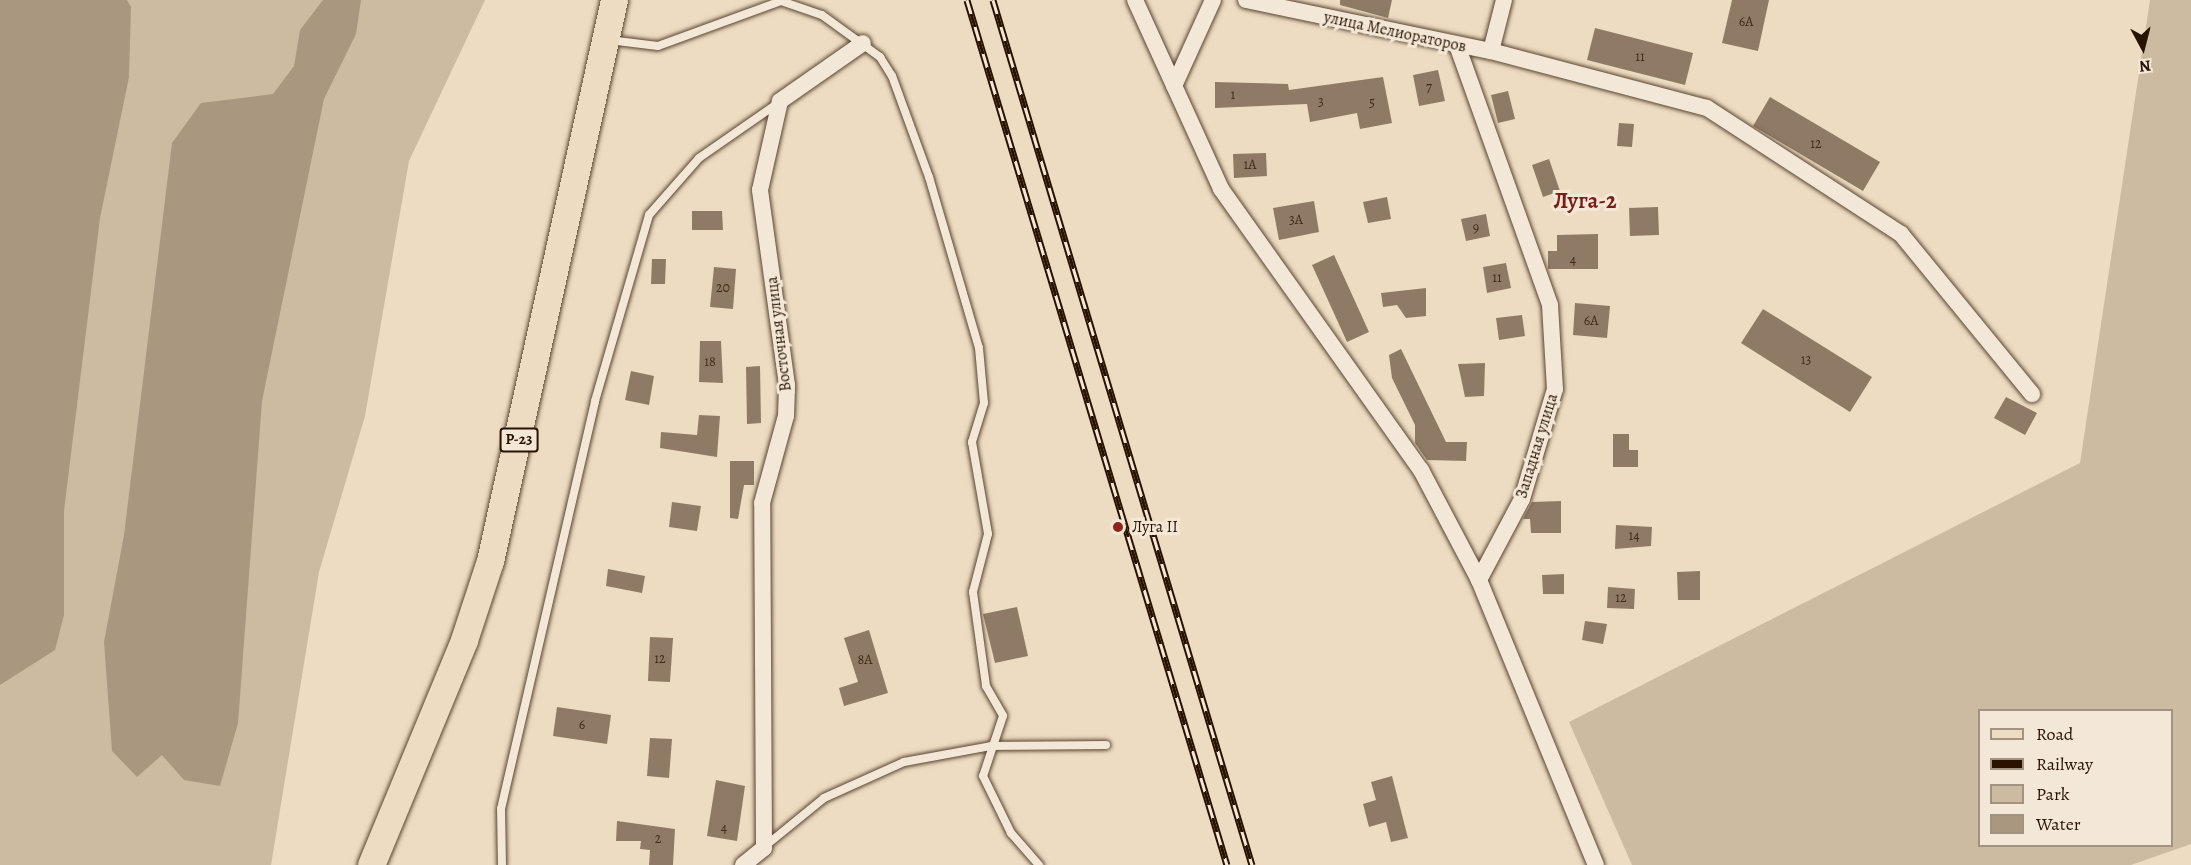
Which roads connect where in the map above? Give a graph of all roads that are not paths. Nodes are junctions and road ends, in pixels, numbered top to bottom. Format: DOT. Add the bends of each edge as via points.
graph roads {
  1 [pos="614,0"];
  2 [pos="1136,0"];
  3 [pos="1213,0"];
  4 [pos="1246,0"];
  5 [pos="1504,0"];
  6 [pos="605,39"];
  7 [pos="863,43"];
  8 [pos="1457,45"];
  9 [pos="1491,51"];
  10 [pos="1174,86"];
  11 [pos="780,101"];
  12 [pos="2032,394"];
  13 [pos="1479,580"];
  14 [pos="1106,745"];
  15 [pos="991,746"];
  16 [pos="764,848"];
  17 [pos="371,865"];
  18 [pos="502,865"];
  19 [pos="743,865"];
  20 [pos="1039,865"];
  21 [pos="1596,865"];
  1 -- 6 [label="main road, Р-23"];
  2 -- 10 [label="street"];
  3 -- 10 [label="street"];
  4 -- 8 [label="street, улица Мелиораторов"];
  5 -- 9 [label="street"];
  6 -- 7 [label="lane" via="658,46 781,1 822,15"];
  6 -- 17 [label="main road, Р-23" via="490,561 464,640"];
  7 -- 11 [label="street"];
  7 -- 15 [label="lane" via="892,76 929,177 980,348 984,403 972,442 988,534 973,592 986,686 1004,716"];
  8 -- 9 [label="street, улица Мелиораторов"];
  8 -- 13 [label="street, Западная улица" via="1550,305 1555,389 1522,499"];
  9 -- 12 [label="street, улица Мелиораторов" via="1707,108 1901,234"];
  10 -- 13 [label="street" via="1221,189 1421,470"];
  11 -- 16 [label="street, Восточная улица" via="760,190 787,385 786,416 762,503"];
  11 -- 18 [label="lane" via="699,158 649,216 596,401 501,809"];
  13 -- 21 [label="street"];
  14 -- 15 [label="lane"];
  15 -- 16 [label="lane" via="884,771 824,798"];
  15 -- 20 [label="lane" via="983,776 1011,833"];
  16 -- 19 [label="street"];
}
